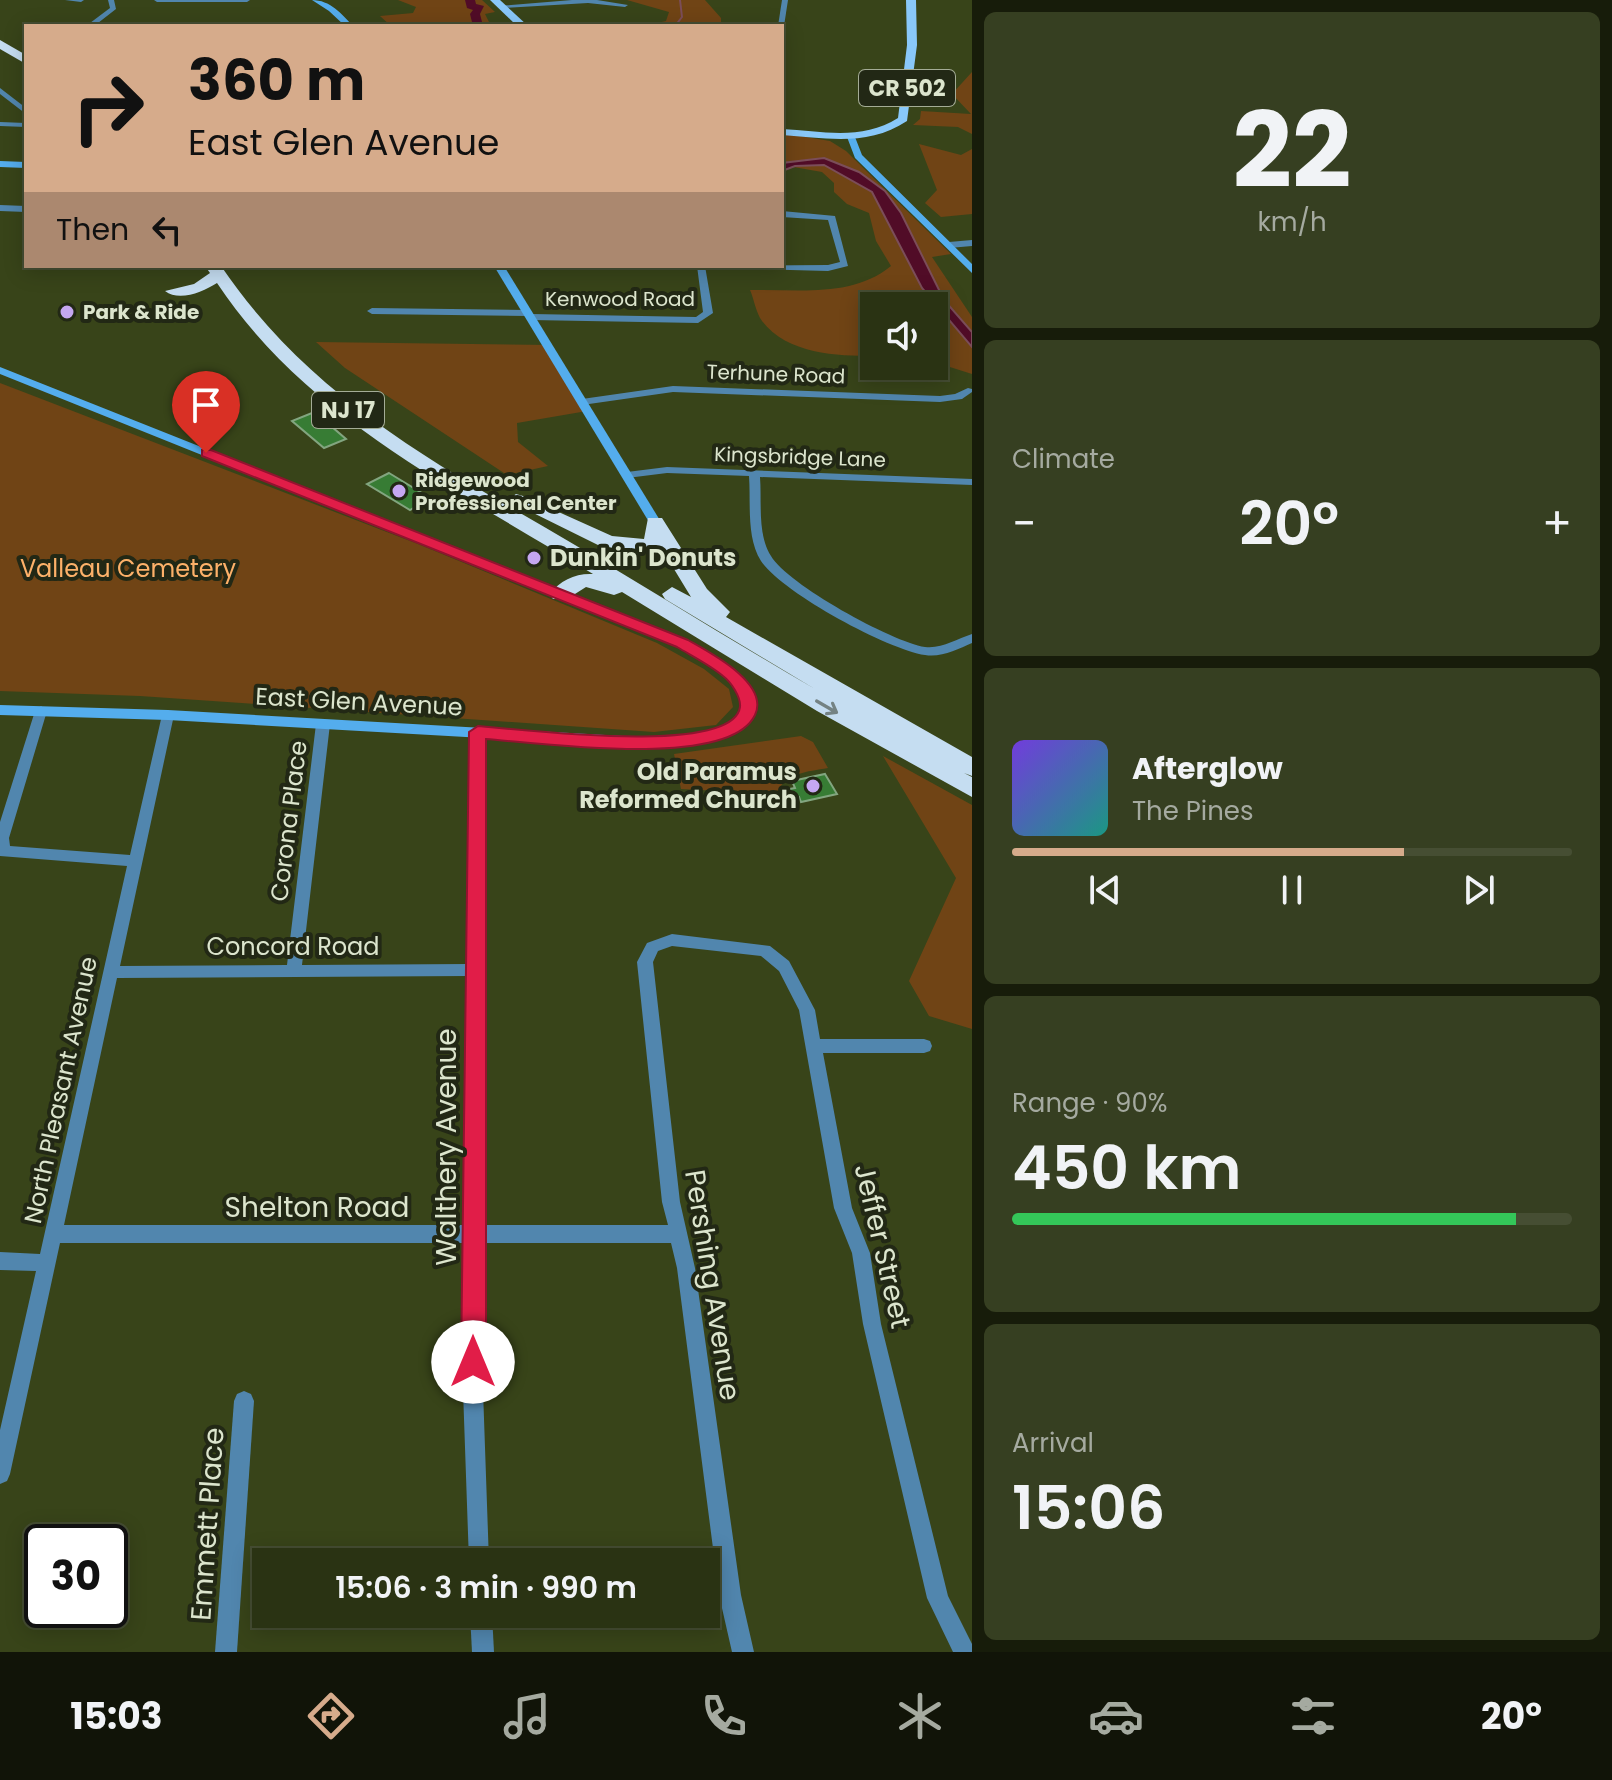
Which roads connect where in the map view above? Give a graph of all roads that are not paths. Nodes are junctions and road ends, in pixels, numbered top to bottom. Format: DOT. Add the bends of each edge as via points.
graph roads {
  1 [pos="68,0"];
  2 [pos="81,0"];
  3 [pos="111,0"];
  4 [pos="157,0"];
  5 [pos="238,0"];
  6 [pos="247,0"];
  7 [pos="316,0"];
  8 [pos="785,0"];
  9 [pos="911,0"];
  10 [pos="499,3"];
  11 [pos="625,5"];
  12 [pos="43,19"];
  13 [pos="49,24"];
  14 [pos="93,24"];
  15 [pos="347,24"];
  16 [pos="521,24"];
  17 [pos="781,24"];
  18 [pos="0,33"];
  19 [pos="0,44"];
  20 [pos="24,48"];
  21 [pos="24,59"];
  22 [pos="1,92"];
  23 [pos="24,110"];
  24 [pos="0,124"];
  25 [pos="24,125"];
  26 [pos="784,132"];
  27 [pos="851,137"];
  28 [pos="0,164"];
  29 [pos="24,165"];
  30 [pos="0,208"];
  31 [pos="24,209"];
  32 [pos="784,214"];
  33 [pos="972,243"];
  34 [pos="949,245"];
  35 [pos="784,267"];
  36 [pos="500,268"];
  37 [pos="701,268"];
  38 [pos="221,269"];
  39 [pos="972,270"];
  40 [pos="173,291"];
  41 [pos="372,311"];
  42 [pos="529,315"];
  43 [pos="0,370"];
  44 [pos="968,391"];
  45 [pos="582,402"];
  46 [pos="754,474"];
  47 [pos="627,475"];
  48 [pos="972,482"];
  49 [pos="518,510"];
  50 [pos="655,522"];
  51 [pos="553,591"];
  52 [pos="972,638"];
  53 [pos="713,639"];
  54 [pos="802,672"];
  55 [pos="0,710"];
  56 [pos="41,711"];
  57 [pos="168,715"];
  58 [pos="323,724"];
  59 [pos="478,732"];
  60 [pos="972,767"];
  61 [pos="972,788"];
  62 [pos="2,847"];
  63 [pos="136,861"];
  64 [pos="672,940"];
  65 [pos="294,970"];
  66 [pos="475,970"];
  67 [pos="112,972"];
  68 [pos="813,1046"];
  69 [pos="924,1046"];
  70 [pos="54,1234"];
  71 [pos="676,1234"];
  72 [pos="474,1235"];
  73 [pos="0,1261"];
  74 [pos="48,1263"];
  75 [pos="244,1401"];
  76 [pos="0,1474"];
  77 [pos="479,1548"];
  78 [pos="482,1628"];
  79 [pos="226,1652"];
  80 [pos="483,1652"];
  81 [pos="743,1652"];
  82 [pos="964,1652"];
  1 -- 2 [label="street"];
  3 -- 14 [label="street" via="113,9"];
  4 -- 5 [label="street"];
  5 -- 6 [label="street"];
  7 -- 15 [label="street"];
  8 -- 17 [label="street"];
  9 -- 27 [label="main road, CR 502" via="905,116 888,129"];
  10 -- 11 [label="street"];
  10 -- 16 [label="main road"];
  12 -- 13 [label="street"];
  18 -- 20 [label="highway"];
  19 -- 21 [label="highway"];
  22 -- 23 [label="street"];
  24 -- 25 [label="street"];
  26 -- 27 [label="main road, CR 502"];
  27 -- 34 [label="street" via="858,156"];
  28 -- 29 [label="street"];
  30 -- 31 [label="street"];
  32 -- 35 [label="street" via="832,218 845,264"];
  33 -- 34 [label="street"];
  34 -- 39 [label="street"];
  36 -- 42 [label="street"];
  37 -- 42 [label="street, Kenwood Road" via="708,313 698,320"];
  38 -- 40 [label="highway" via="202,286"];
  38 -- 49 [label="highway, NJ 17" via="258,328 323,390 390,439"];
  41 -- 42 [label="street"];
  42 -- 45 [label="street"];
  43 -- 51 [label="street"];
  44 -- 45 [label="street, Terhune Road" via="940,399 673,389"];
  45 -- 47 [label="street"];
  46 -- 47 [label="street, Kingsbridge Lane" via="658,470"];
  46 -- 48 [label="street, Kingsbridge Lane"];
  46 -- 52 [label="street" via="763,556 789,583 909,648 938,651"];
  47 -- 50 [label="street"];
  49 -- 50 [label="highway" via="629,548 653,543"];
  49 -- 51 [label="highway" via="563,560 564,572"];
  49 -- 53 [label="highway, NJ 17"];
  49 -- 54 [label="highway, NJ 17"];
  50 -- 54 [label="highway" via="708,603"];
  51 -- 53 [label="highway" via="577,580 598,580"];
  51 -- 59 [label="street, East Glen Avenue" via="705,655 741,684 749,708 736,729 697,741 642,743"];
  53 -- 61 [label="highway, NJ 17, one-way"];
  54 -- 60 [label="highway, NJ 17"];
  55 -- 56 [label="street, East Glen Avenue"];
  56 -- 57 [label="street, East Glen Avenue"];
  56 -- 62 [label="street"];
  57 -- 58 [label="street, East Glen Avenue"];
  57 -- 63 [label="street, North Pleasant Avenue"];
  58 -- 59 [label="street, East Glen Avenue"];
  58 -- 65 [label="street, Corona Place"];
  59 -- 66 [label="street, Walthery Avenue"];
  62 -- 63 [label="street" via="10,854"];
  63 -- 67 [label="street, North Pleasant Avenue"];
  64 -- 68 [label="street, Jeffer Street" via="753,946 775,957 790,974 807,1010"];
  64 -- 71 [label="street, Pershing Avenue" via="652,947 645,962"];
  65 -- 66 [label="street, Concord Road"];
  65 -- 67 [label="street, Concord Road"];
  66 -- 72 [label="street, Walthery Avenue"];
  67 -- 70 [label="street, North Pleasant Avenue"];
  68 -- 69 [label="street"];
  68 -- 82 [label="street, Jeffer Street" via="843,1208 861,1253 872,1324 938,1598"];
  70 -- 72 [label="street, Shelton Road"];
  70 -- 74 [label="street, North Pleasant Avenue"];
  71 -- 72 [label="street, Shelton Road"];
  71 -- 81 [label="street, Pershing Avenue" via="686,1268 730,1595"];
  72 -- 77 [label="street, Walthery Avenue"];
  73 -- 74 [label="street"];
  74 -- 76 [label="street, North Pleasant Avenue"];
  75 -- 79 [label="street, Emmett Place"];
  78 -- 80 [label="street"];
}
